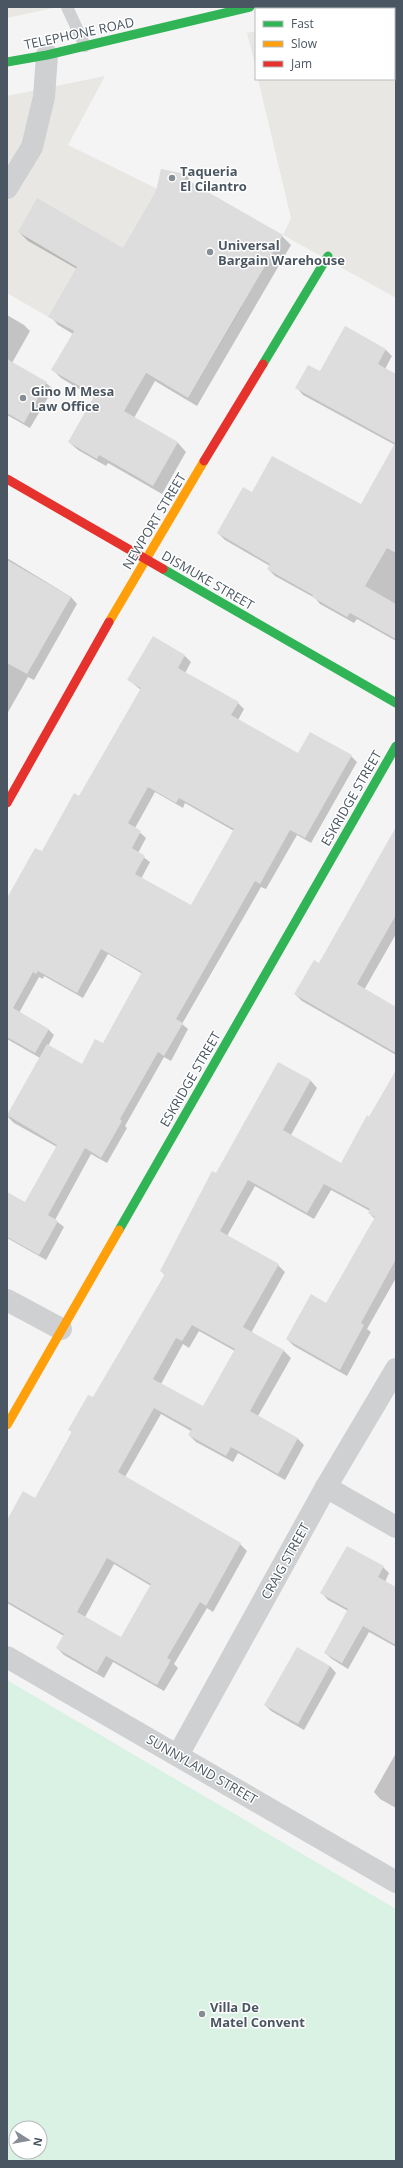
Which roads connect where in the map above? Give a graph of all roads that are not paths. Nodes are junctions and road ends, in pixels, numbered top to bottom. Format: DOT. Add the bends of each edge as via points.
graph roads {
  1 [pos="67,7"];
  2 [pos="250,7"];
  3 [pos="85,46"];
  4 [pos="47,55"];
  5 [pos="7,62"];
  6 [pos="7,188"];
  7 [pos="328,256"];
  8 [pos="7,480"];
  9 [pos="146,558"];
  10 [pos="396,703"];
  11 [pos="396,746"];
  12 [pos="7,803"];
  13 [pos="7,1300"];
  14 [pos="61,1329"];
  15 [pos="396,1369"];
  16 [pos="7,1425"];
  17 [pos="326,1487"];
  18 [pos="396,1527"];
  19 [pos="7,1657"];
  20 [pos="178,1755"];
  21 [pos="396,1882"];
  1 -- 3 [label="lane"];
  2 -- 3 [label="street, TELEPHONE ROAD"];
  3 -- 4 [label="street, TELEPHONE ROAD"];
  4 -- 5 [label="street, TELEPHONE ROAD"];
  4 -- 6 [label="street" via="44,97 32,147"];
  7 -- 9 [label="street, NEWPORT STREET"];
  8 -- 9 [label="street, DISMUKE STREET"];
  9 -- 10 [label="street, DISMUKE STREET"];
  9 -- 12 [label="street, NEWPORT STREET"];
  11 -- 14 [label="street, ESKRIDGE STREET"];
  13 -- 14 [label="street"];
  14 -- 16 [label="street, ESKRIDGE STREET"];
  15 -- 17 [label="street, CRAIG STREET"];
  17 -- 18 [label="street"];
  17 -- 20 [label="street, CRAIG STREET"];
  19 -- 20 [label="street, SUNNYLAND STREET"];
  20 -- 21 [label="street, SUNNYLAND STREET"];
}
